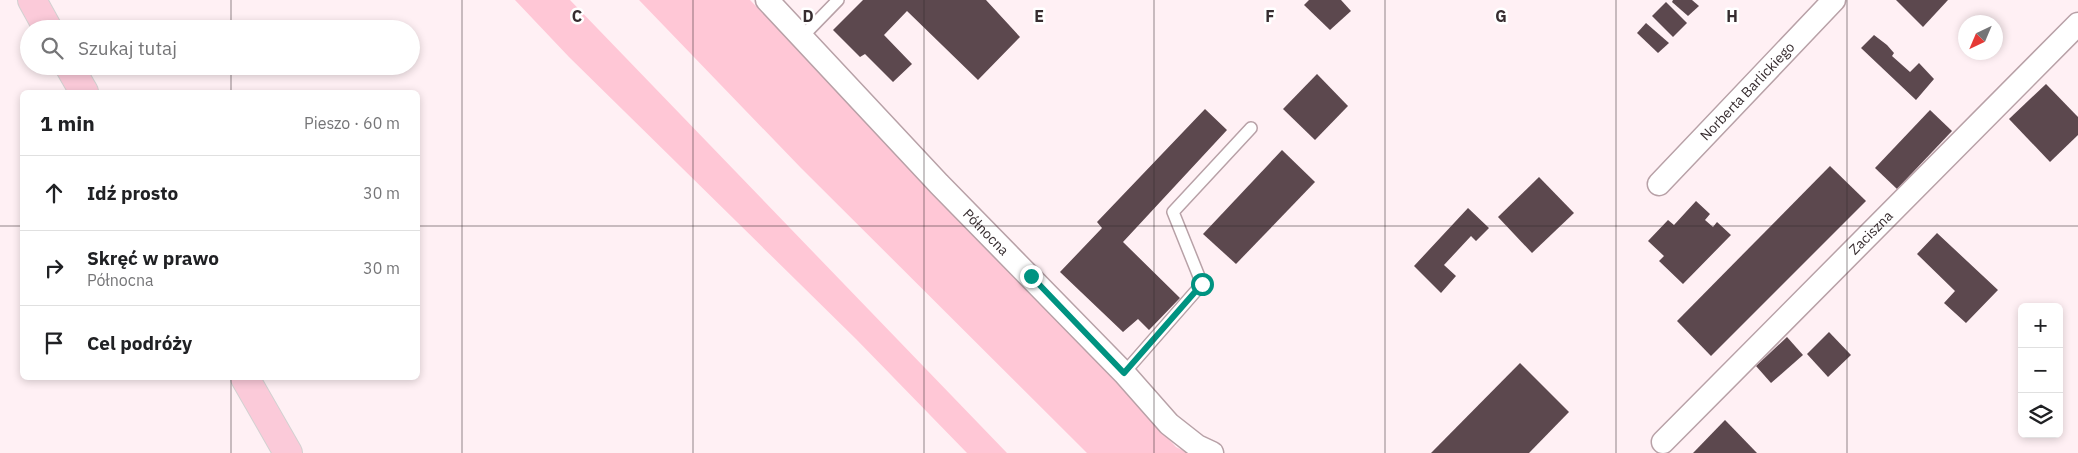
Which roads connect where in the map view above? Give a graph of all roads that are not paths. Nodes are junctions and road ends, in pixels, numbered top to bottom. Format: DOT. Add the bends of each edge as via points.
graph roads {
  1 [pos="32,0"];
  2 [pos="767,0"];
  3 [pos="838,0"];
  4 [pos="1834,0"];
  5 [pos="43,20"];
  6 [pos="2078,24"];
  7 [pos="802,37"];
  8 [pos="74,75"];
  9 [pos="83,90"];
  10 [pos="1251,128"];
  11 [pos="1659,184"];
  12 [pos="1124,373"];
  13 [pos="246,380"];
  14 [pos="1663,442"];
  15 [pos="288,453"];
  16 [pos="1212,453"];
  1 -- 5 [label="main road"];
  2 -- 7 [label="street, Północna"];
  3 -- 7 [label="lane"];
  4 -- 11 [label="street, Norberta Barlickiego"];
  6 -- 14 [label="street, Zaciszna"];
  7 -- 12 [label="street, Północna" via="939,184"];
  8 -- 9 [label="main road"];
  10 -- 12 [label="lane" via="1173,212 1202,284"];
  12 -- 16 [label="street, Północna" via="1169,424 1197,446"];
  13 -- 15 [label="main road"];
}
